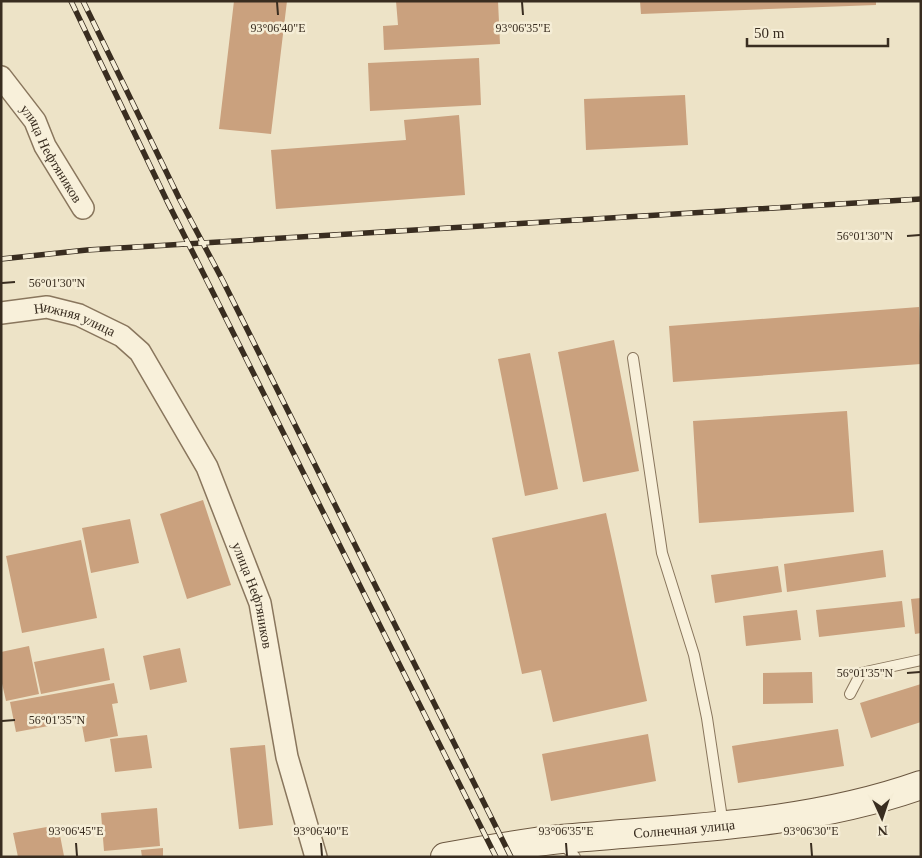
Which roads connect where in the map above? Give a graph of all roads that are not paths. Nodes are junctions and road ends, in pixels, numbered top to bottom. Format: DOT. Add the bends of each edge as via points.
graph roads {
  1 [pos="1,77"];
  2 [pos="83,208"];
  3 [pos="1,313"];
  4 [pos="140,352"];
  5 [pos="633,358"];
  6 [pos="921,660"];
  7 [pos="850,694"];
  8 [pos="921,785"];
  9 [pos="723,826"];
  10 [pos="567,848"];
  11 [pos="316,857"];
  12 [pos="445,857"];
  1 -- 2 [label="street, улица Нефтяников" via="35,121 45,146"];
  3 -- 4 [label="street, Нижняя улица" via="46,307 79,315 122,336"];
  4 -- 11 [label="street, улица Нефтяников" via="207,467 260,603 288,757"];
  5 -- 9 [label="lane" via="662,553 694,655"];
  6 -- 7 [label="lane" via="861,673"];
  8 -- 9 [label="street, Солнечная улица" via="882,799 781,819"];
  9 -- 10 [label="street, Солнечная улица"];
  10 -- 12 [label="street, Солнечная улица"];
}
